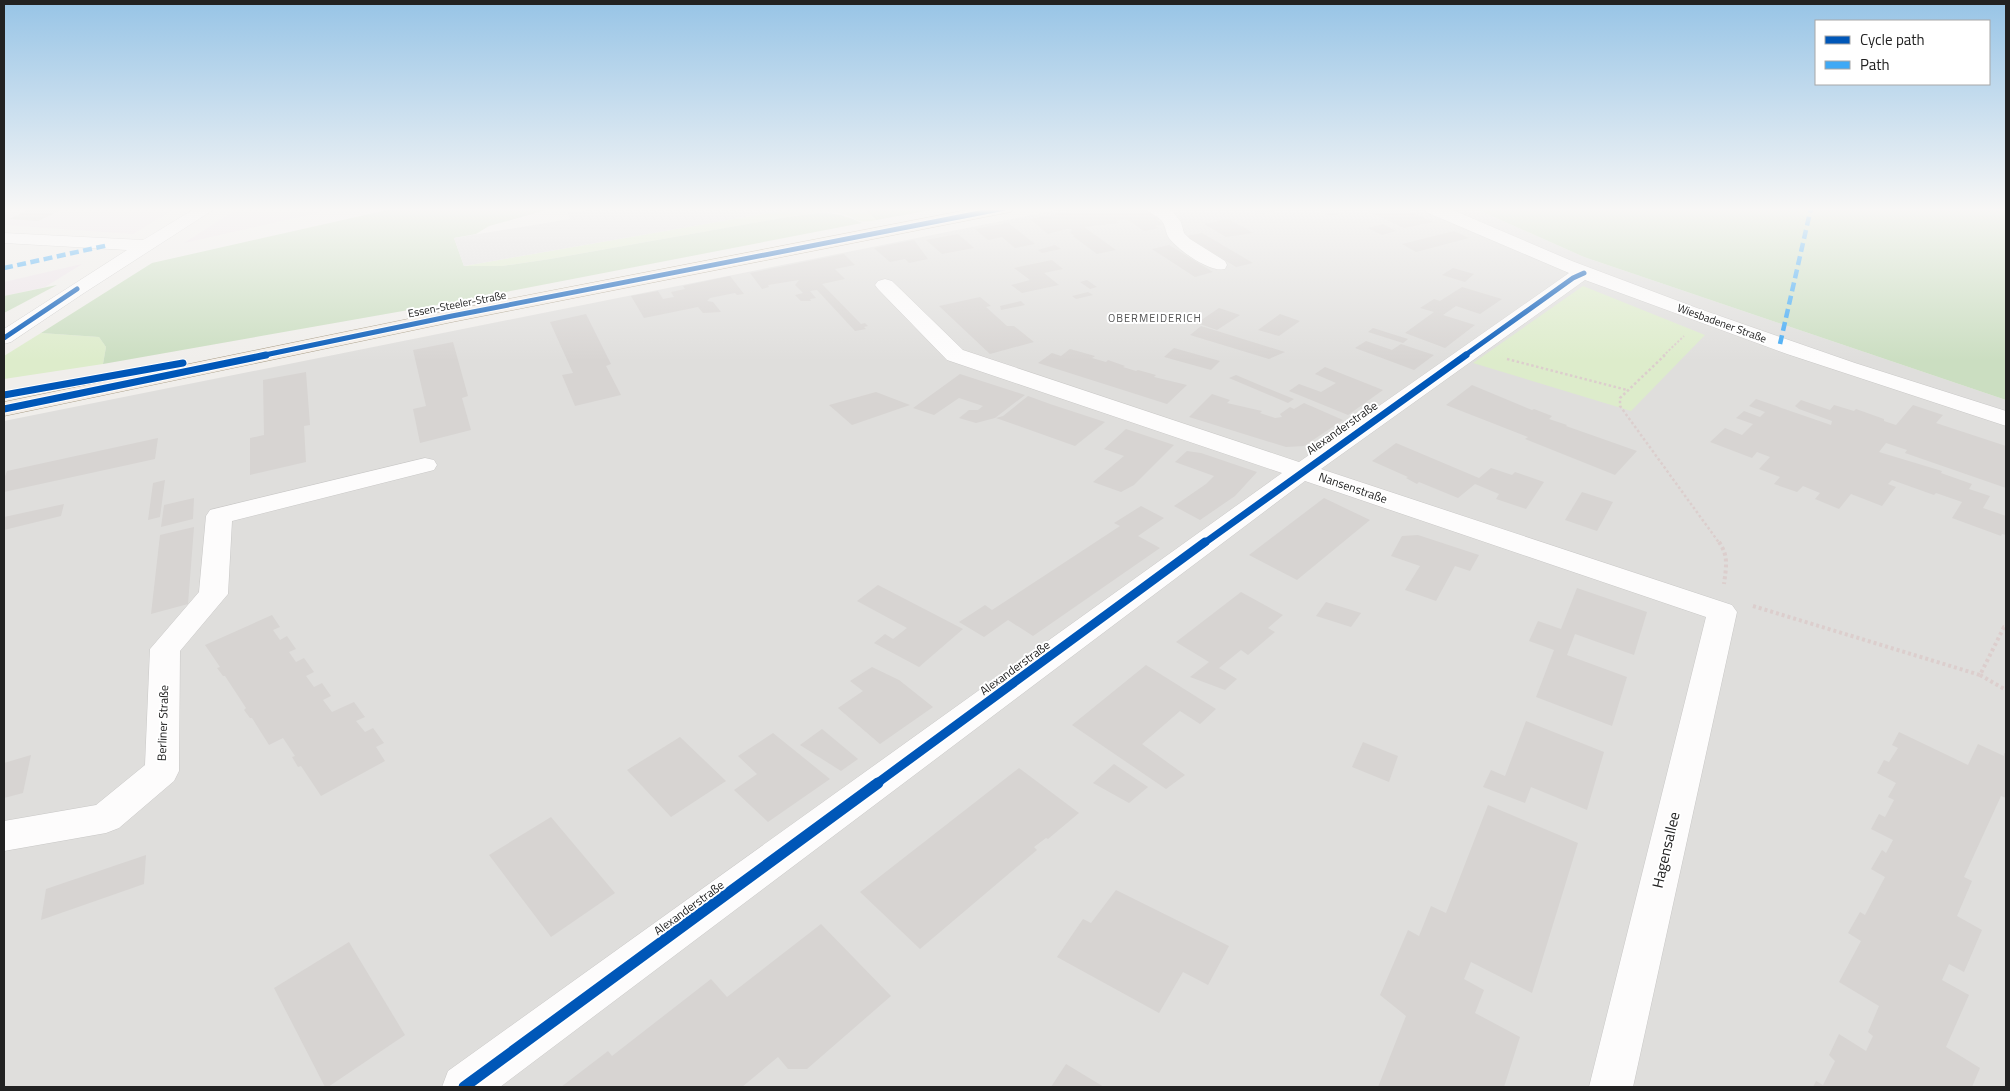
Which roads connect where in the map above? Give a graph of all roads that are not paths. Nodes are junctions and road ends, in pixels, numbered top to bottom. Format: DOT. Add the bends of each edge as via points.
graph roads {
  1 [pos="126,259"];
  2 [pos="744,259"];
  3 [pos="1209,259"];
  4 [pos="1551,259"];
  5 [pos="1218,265"];
  6 [pos="1584,273"];
  7 [pos="885,285"];
  8 [pos="78,289"];
  9 [pos="452,316"];
  10 [pos="4,329"];
  11 [pos="4,338"];
  12 [pos="4,395"];
  13 [pos="4,409"];
  14 [pos="2006,418"];
  15 [pos="425,465"];
  16 [pos="1302,471"];
  17 [pos="1722,612"];
  18 [pos="4,836"];
  19 [pos="464,1087"];
  20 [pos="1611,1087"];
  1 -- 8 [label="street"];
  2 -- 9 [label="main road, Essen-Steeler-Straße"];
  3 -- 5 [label="street"];
  4 -- 6 [label="street, Wiesbadener Straße"];
  6 -- 14 [label="street, Wiesbadener Straße" via="1846,366"];
  6 -- 16 [label="street, Alexanderstraße"];
  7 -- 16 [label="street, Nansenstraße" via="955,356"];
  8 -- 10 [label="street"];
  8 -- 11 [label="street"];
  9 -- 12 [label="main road, Essen-Steeler-Straße"];
  9 -- 13 [label="main road, Essen-Steeler-Straße"];
  15 -- 18 [label="street, Berliner Straße" via="219,516 213,594 165,649 162,771 106,818"];
  16 -- 17 [label="street, Nansenstraße"];
  16 -- 19 [label="street, Alexanderstraße"];
  17 -- 20 [label="street, Hagensallee"];
}
